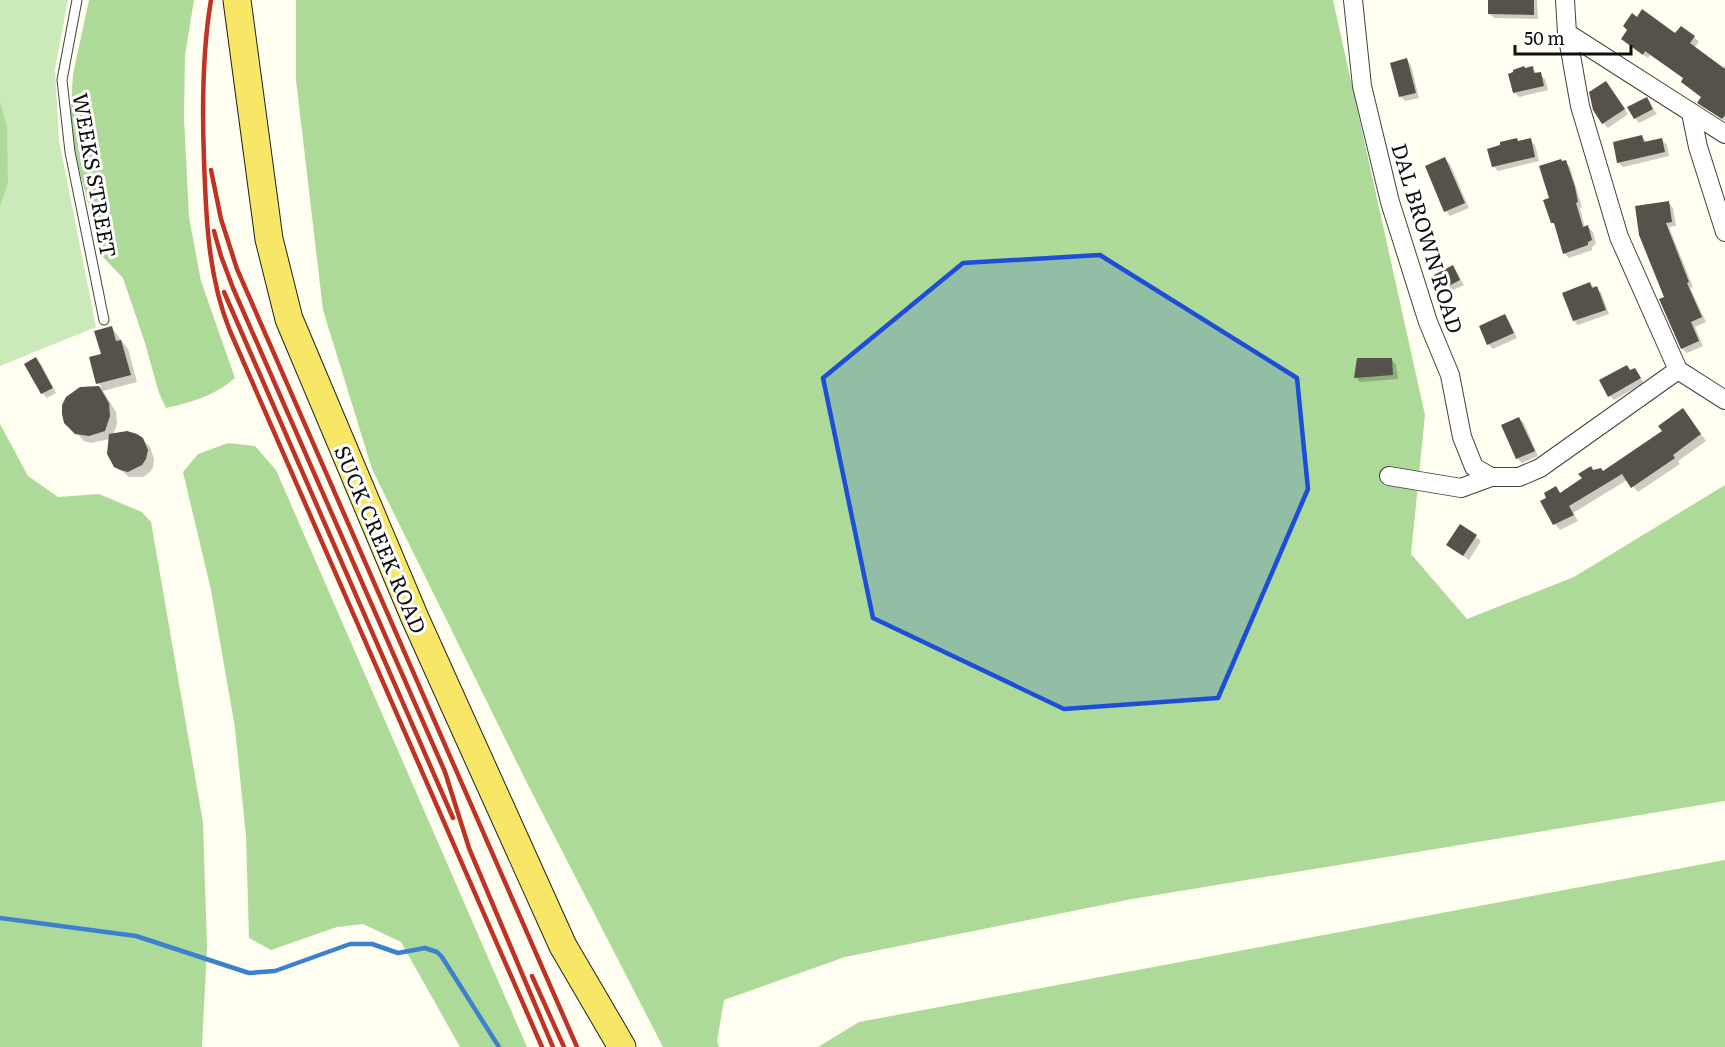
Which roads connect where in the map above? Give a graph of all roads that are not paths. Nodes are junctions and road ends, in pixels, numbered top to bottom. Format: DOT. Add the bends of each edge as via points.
graph roads {
  1 [pos="77,0"];
  2 [pos="237,0"];
  3 [pos="1353,0"];
  4 [pos="1565,0"];
  5 [pos="1567,33"];
  6 [pos="1691,112"];
  7 [pos="1725,134"];
  8 [pos="1725,232"];
  9 [pos="104,320"];
  10 [pos="1678,370"];
  11 [pos="1725,400"];
  12 [pos="1389,476"];
  13 [pos="1491,477"];
  14 [pos="622,1047"];
  1 -- 9 [label="lane, WEEKS STREET" via="62,80 70,152"];
  2 -- 14 [label="main road, SUCK CREEK ROAD" via="269,239 288,319 411,607 563,946"];
  3 -- 13 [label="street, DAL BROWN ROAD" via="1362,86 1390,202 1428,322 1450,375 1462,437 1474,467"];
  4 -- 5 [label="street"];
  5 -- 6 [label="street"];
  5 -- 10 [label="street" via="1580,105 1619,237"];
  6 -- 7 [label="street"];
  6 -- 8 [label="street"];
  10 -- 11 [label="street"];
  10 -- 13 [label="street" via="1540,468 1519,477"];
  12 -- 13 [label="street" via="1461,488"];
}
